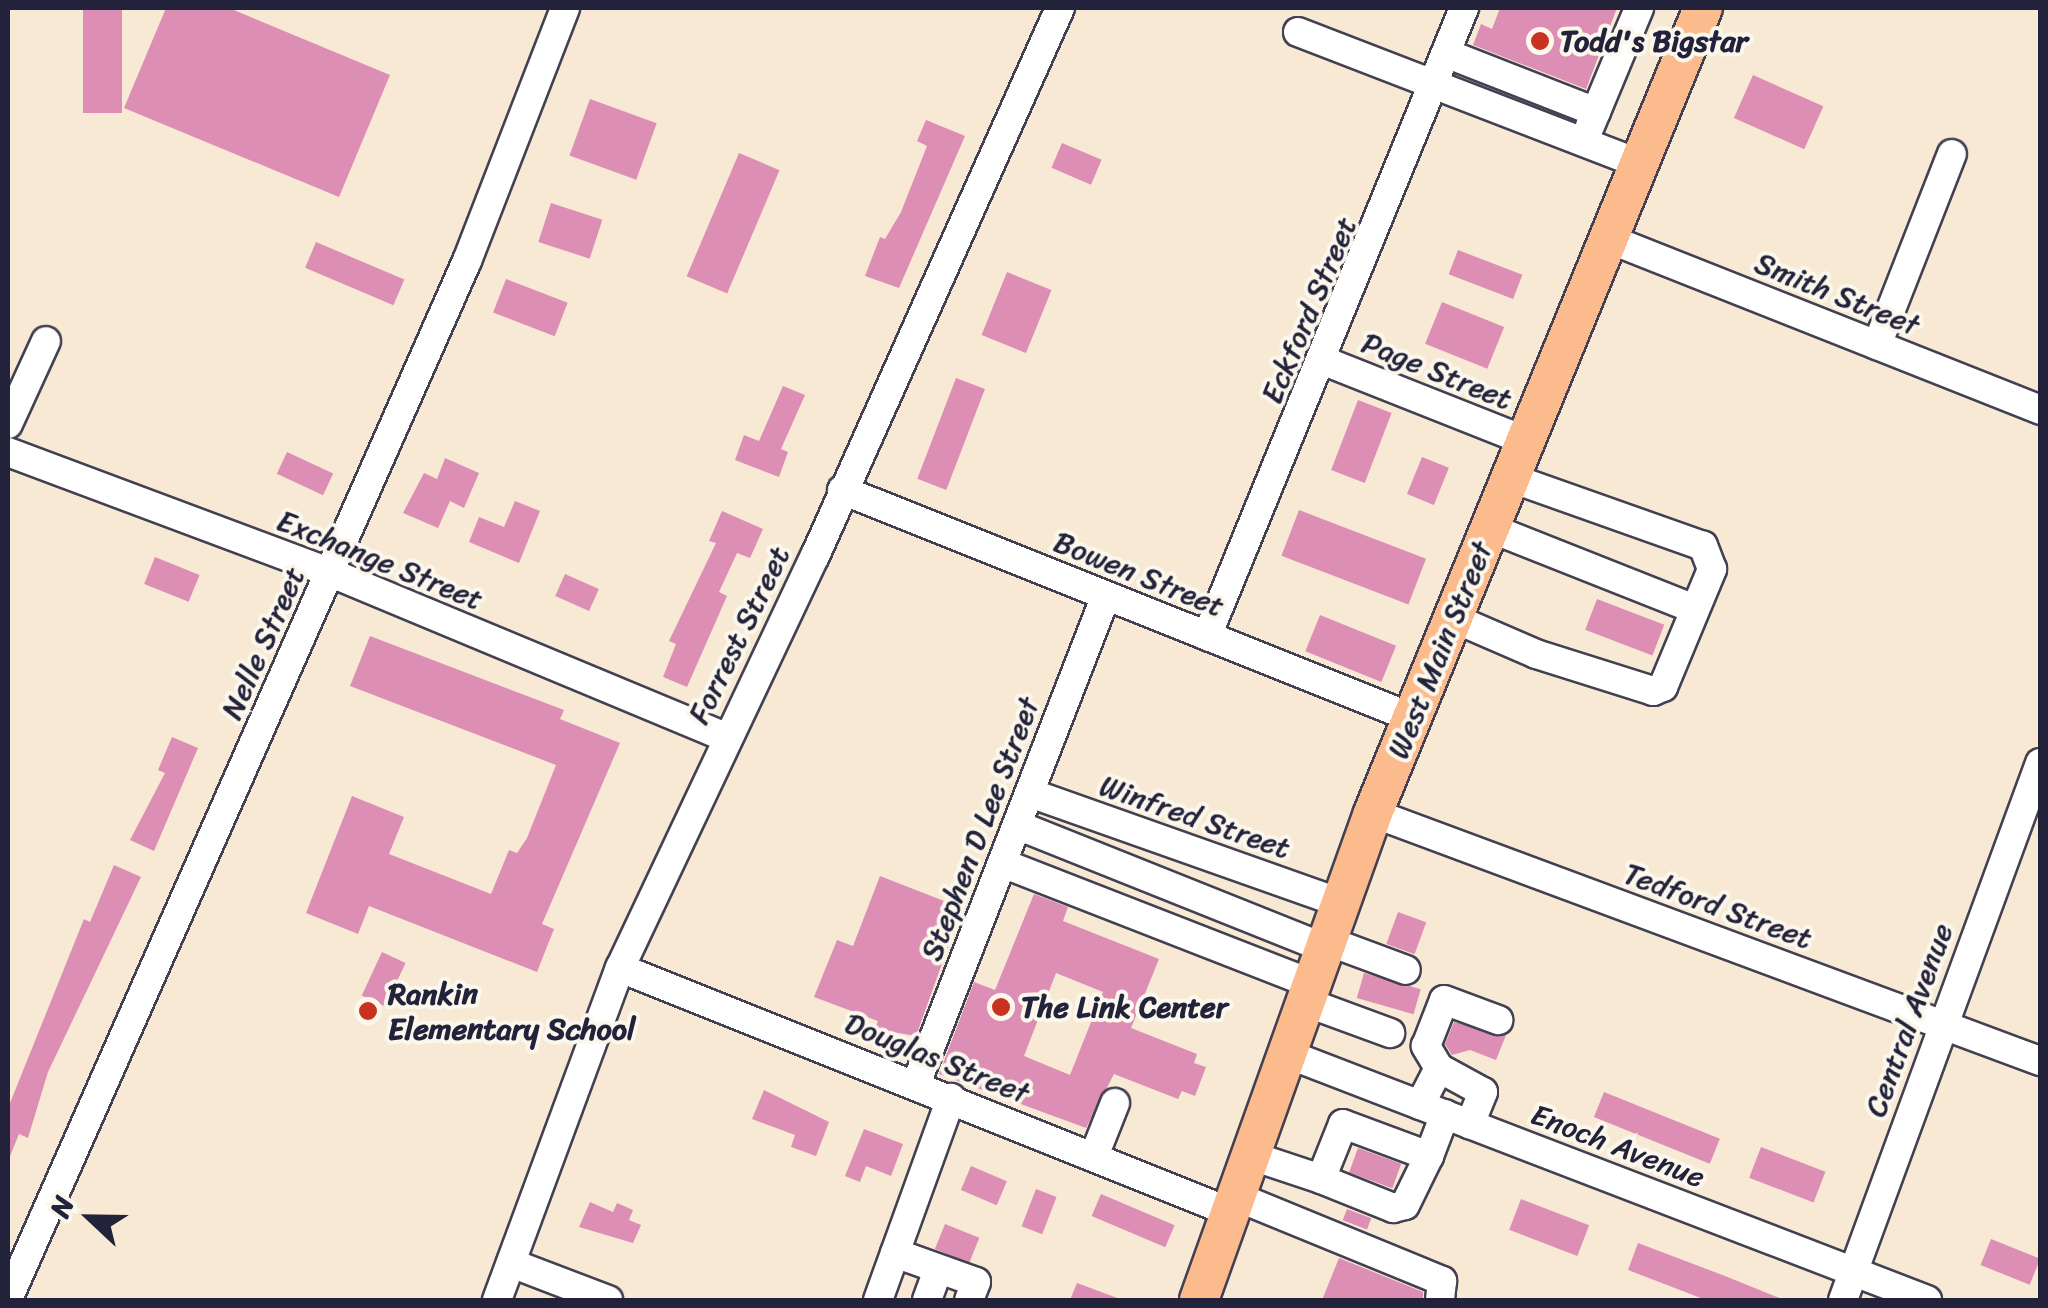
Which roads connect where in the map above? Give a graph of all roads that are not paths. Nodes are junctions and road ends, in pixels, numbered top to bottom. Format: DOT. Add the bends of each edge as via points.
graph roads {
  1 [pos="565,8"];
  2 [pos="1060,8"];
  3 [pos="1464,8"];
  4 [pos="1639,8"];
  5 [pos="1704,8"];
  6 [pos="1298,32"];
  7 [pos="1448,54"];
  8 [pos="1436,85"];
  9 [pos="1596,112"];
  10 [pos="1584,142"];
  11 [pos="1952,154"];
  12 [pos="1638,163"];
  13 [pos="1609,239"];
  14 [pos="46,342"];
  15 [pos="1878,345"];
  16 [pos="1324,361"];
  17 [pos="2040,410"];
  18 [pos="8,424"];
  19 [pos="1526,441"];
  20 [pos="8,452"];
  21 [pos="1510,478"];
  22 [pos="842,490"];
  23 [pos="1490,528"];
  24 [pos="329,572"];
  25 [pos="1104,598"];
  26 [pos="1695,610"];
  27 [pos="1453,618"];
  28 [pos="1207,636"];
  29 [pos="1413,718"];
  30 [pos="725,737"];
  31 [pos="2040,763"];
  32 [pos="1030,793"];
  33 [pos="1373,813"];
  34 [pos="1017,825"];
  35 [pos="1002,863"];
  36 [pos="1338,902"];
  37 [pos="1324,944"];
  38 [pos="620,968"];
  39 [pos="1406,970"];
  40 [pos="1306,992"];
  41 [pos="1498,1020"];
  42 [pos="1941,1023"];
  43 [pos="1390,1033"];
  44 [pos="1285,1054"];
  45 [pos="2040,1061"];
  46 [pos="1439,1068"];
  47 [pos="916,1084"];
  48 [pos="951,1098"];
  49 [pos="1115,1104"];
  50 [pos="1445,1114"];
  51 [pos="1094,1156"];
  52 [pos="1249,1156"];
  53 [pos="1429,1156"];
  54 [pos="1321,1179"];
  55 [pos="1233,1204"];
  56 [pos="895,1253"];
  57 [pos="511,1263"];
  58 [pos="938,1270"];
  59 [pos="1853,1270"];
  60 [pos="972,1292"];
  61 [pos="8,1299"];
  62 [pos="497,1300"];
  63 [pos="608,1300"];
  64 [pos="878,1300"];
  65 [pos="927,1300"];
  66 [pos="1199,1300"];
  67 [pos="1440,1300"];
  68 [pos="1843,1300"];
  69 [pos="1927,1300"];
  1 -- 24 [label="street, Nelle Street" via="467,262"];
  2 -- 22 [label="street, Forrest Street"];
  3 -- 7 [label="street, Eckford Street"];
  4 -- 9 [label="street"];
  5 -- 12 [label="main road, West Main Street"];
  6 -- 8 [label="street"];
  7 -- 8 [label="street, Eckford Street"];
  7 -- 9 [label="street"];
  8 -- 10 [label="street"];
  8 -- 16 [label="street, Eckford Street"];
  9 -- 10 [label="street"];
  10 -- 12 [label="street"];
  11 -- 15 [label="street"];
  12 -- 13 [label="main road, West Main Street"];
  13 -- 15 [label="street, Smith Street"];
  13 -- 19 [label="main road, West Main Street"];
  14 -- 18 [label="street"];
  15 -- 17 [label="street, Smith Street"];
  16 -- 19 [label="street, Page Street"];
  16 -- 28 [label="street, Eckford Street"];
  19 -- 21 [label="main road, West Main Street"];
  20 -- 24 [label="street, Exchange Street"];
  21 -- 23 [label="main road, West Main Street"];
  21 -- 26 [label="street" via="1703,546 1712,569"];
  22 -- 25 [label="street, Bowen Street"];
  22 -- 30 [label="street, Forrest Street"];
  23 -- 26 [label="street"];
  23 -- 27 [label="main road, West Main Street"];
  24 -- 30 [label="street, Exchange Street"];
  24 -- 61 [label="street, Nelle Street"];
  25 -- 28 [label="street, Bowen Street"];
  25 -- 32 [label="street, Stephen D Lee Street"];
  26 -- 27 [label="street" via="1663,688 1653,691 1536,654"];
  27 -- 29 [label="main road, West Main Street"];
  28 -- 29 [label="street, Bowen Street"];
  29 -- 33 [label="main road, West Main Street"];
  30 -- 38 [label="street, Forrest Street"];
  31 -- 42 [label="street, Central Avenue"];
  32 -- 34 [label="street, Stephen D Lee Street"];
  32 -- 36 [label="street, Winfred Street"];
  33 -- 36 [label="main road, West Main Street"];
  33 -- 42 [label="street, Tedford Street"];
  34 -- 35 [label="street, Stephen D Lee Street"];
  34 -- 37 [label="street"];
  35 -- 40 [label="street"];
  35 -- 47 [label="street, Stephen D Lee Street"];
  36 -- 37 [label="main road, West Main Street"];
  37 -- 39 [label="street"];
  37 -- 40 [label="main road, West Main Street"];
  38 -- 47 [label="street, Douglas Street"];
  38 -- 57 [label="street, Forrest Street"];
  40 -- 43 [label="street"];
  40 -- 44 [label="main road, West Main Street"];
  41 -- 46 [label="street" via="1444,1000 1426,1046"];
  42 -- 45 [label="street, Tedford Street"];
  42 -- 59 [label="street, Central Avenue"];
  44 -- 50 [label="street, Enoch Avenue"];
  44 -- 52 [label="main road, West Main Street"];
  46 -- 50 [label="street"];
  46 -- 50 [label="street" via="1483,1092"];
  47 -- 48 [label="street, Douglas Street"];
  48 -- 51 [label="street, Douglas Street"];
  48 -- 56 [label="street"];
  49 -- 51 [label="street"];
  50 -- 53 [label="street"];
  50 -- 59 [label="street, Enoch Avenue"];
  51 -- 55 [label="street, Douglas Street"];
  52 -- 54 [label="street"];
  52 -- 55 [label="main road, West Main Street"];
  53 -- 54 [label="street" via="1405,1205 1393,1208"];
  53 -- 54 [label="street" via="1342,1124"];
  55 -- 66 [label="main road, West Main Street"];
  55 -- 67 [label="street, Douglas Street" via="1442,1281"];
  56 -- 58 [label="street"];
  56 -- 64 [label="street"];
  57 -- 62 [label="street, Forrest Street"];
  57 -- 63 [label="street"];
  58 -- 60 [label="street"];
  58 -- 65 [label="street"];
  59 -- 68 [label="street, Central Avenue"];
  59 -- 69 [label="street, Enoch Avenue"];
}
